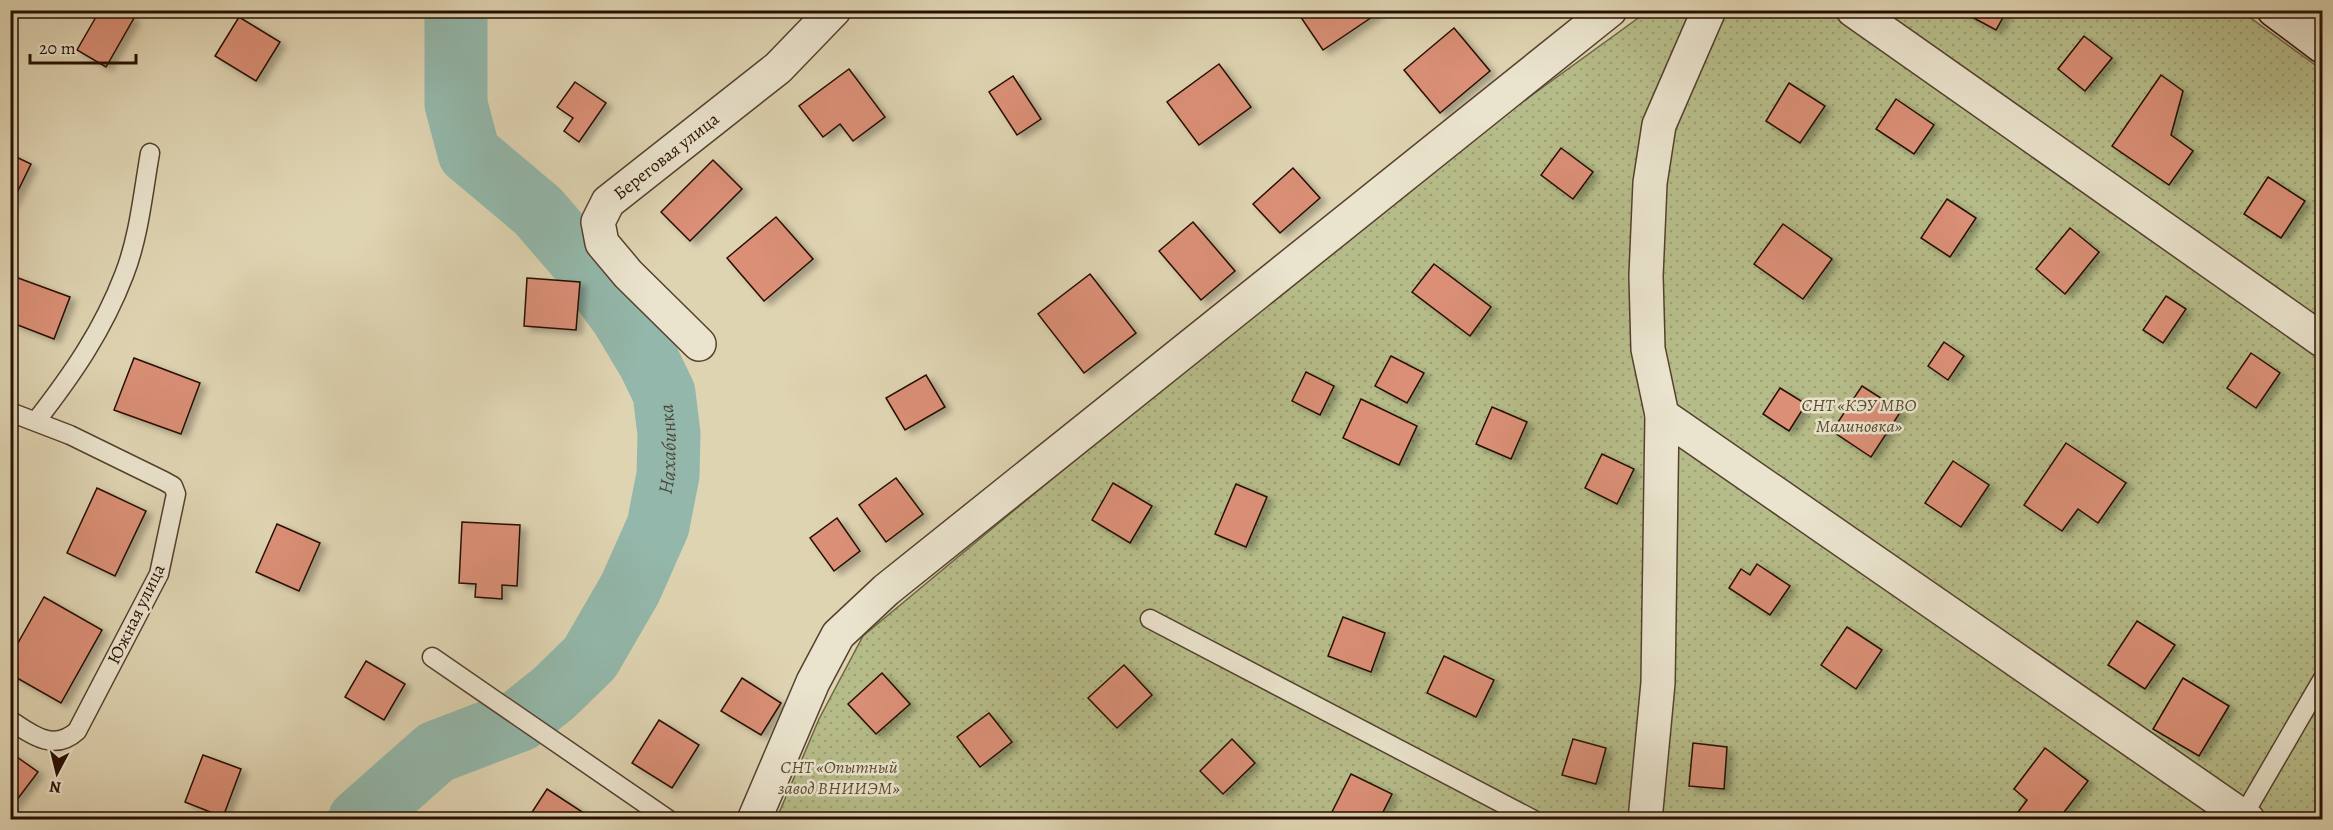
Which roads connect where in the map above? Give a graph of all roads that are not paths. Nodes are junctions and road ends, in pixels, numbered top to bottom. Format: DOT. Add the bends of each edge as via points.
graph roads {
  1 [pos="834,10"];
  2 [pos="1610,10"];
  3 [pos="1708,10"];
  4 [pos="1853,10"];
  5 [pos="2274,10"];
  6 [pos="2317,33"];
  7 [pos="150,153"];
  8 [pos="2322,340"];
  9 [pos="699,344"];
  10 [pos="10,412"];
  11 [pos="1662,414"];
  12 [pos="36,421"];
  13 [pos="1150,619"];
  14 [pos="432,657"];
  15 [pos="2322,680"];
  16 [pos="10,720"];
  17 [pos="2245,818"];
  18 [pos="669,819"];
  19 [pos="754,819"];
  20 [pos="1534,819"];
  21 [pos="1645,819"];
  1 -- 9 [label="street, Береговая улица" via="778,68 608,202 598,222 602,243"];
  2 -- 19 [label="street" via="886,590 838,635 813,682"];
  3 -- 11 [label="street" via="1659,125 1650,183 1648,349"];
  4 -- 8 [label="street"];
  5 -- 6 [label="street"];
  7 -- 12 [label="lane" via="125,273 100,331 72,376"];
  10 -- 12 [label="lane, Южная улица"];
  11 -- 17 [label="street"];
  11 -- 21 [label="street" via="1658,683"];
  12 -- 16 [label="lane, Южная улица" via="164,481 173,486 176,494 159,574 77,730 68,738 43,740"];
  13 -- 20 [label="lane"];
  14 -- 18 [label="lane"];
  15 -- 17 [label="lane"];
}
